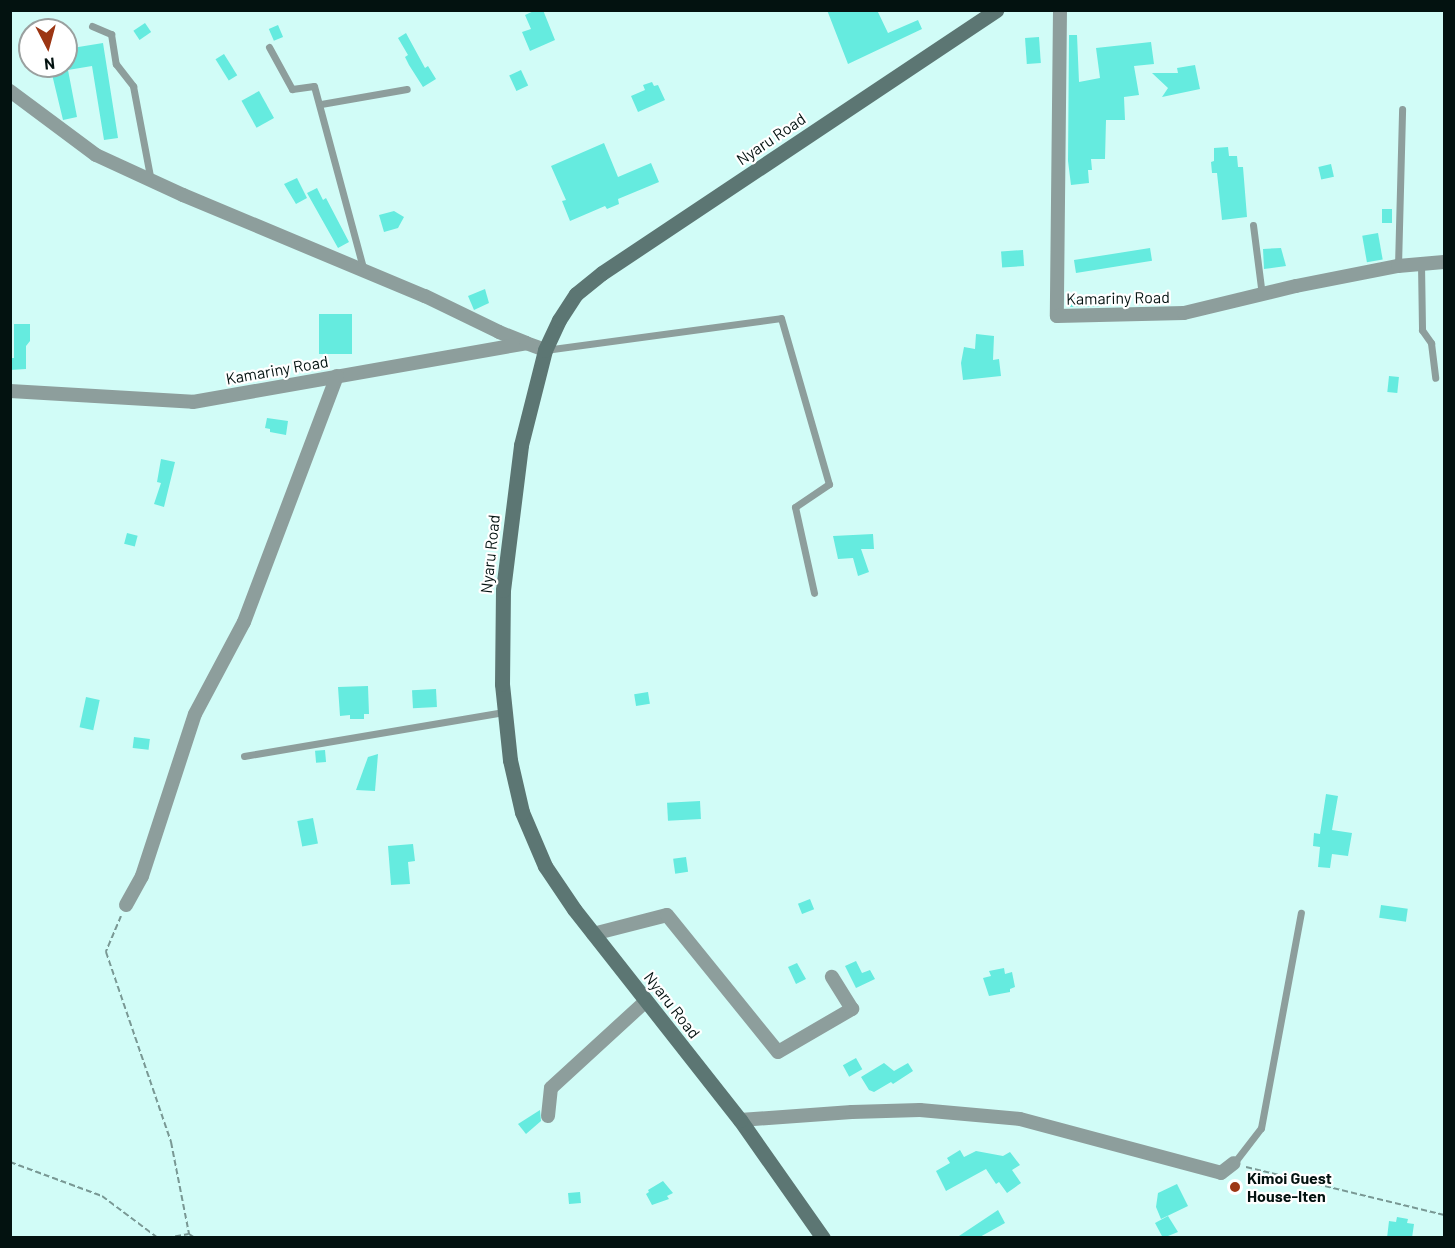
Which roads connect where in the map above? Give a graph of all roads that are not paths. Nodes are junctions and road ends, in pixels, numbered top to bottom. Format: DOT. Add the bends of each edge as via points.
graph roads {
  1 [pos="996,10"];
  2 [pos="1060,10"];
  3 [pos="92,26"];
  4 [pos="269,47"];
  5 [pos="407,89"];
  6 [pos="10,91"];
  7 [pos="321,104"];
  8 [pos="1402,109"];
  9 [pos="151,181"];
  10 [pos="1253,225"];
  11 [pos="1444,262"];
  12 [pos="1421,264"];
  13 [pos="1398,266"];
  14 [pos="363,268"];
  15 [pos="1262,296"];
  16 [pos="526,343"];
  17 [pos="545,350"];
  18 [pos="337,376"];
  19 [pos="1435,378"];
  20 [pos="10,391"];
  21 [pos="814,593"];
  22 [pos="505,712"];
  23 [pos="244,756"];
  24 [pos="126,905"];
  25 [pos="1301,914"];
  26 [pos="593,934"];
  27 [pos="832,977"];
  28 [pos="646,1002"];
  29 [pos="548,1116"];
  30 [pos="740,1120"];
  31 [pos="1234,1164"];
  32 [pos="823,1238"];
  1 -- 17 [label="main road, Nyaru Road" via="602,273 576,294"];
  2 -- 15 [label="street, Kamariny Road" via="1057,316 1184,313"];
  3 -- 9 [label="lane" via="111,34 116,64 133,86"];
  4 -- 7 [label="lane" via="292,89 314,86"];
  5 -- 7 [label="lane"];
  6 -- 9 [label="street" via="96,155"];
  7 -- 14 [label="lane"];
  8 -- 13 [label="lane"];
  9 -- 14 [label="street"];
  10 -- 15 [label="lane"];
  11 -- 12 [label="street, Kamariny Road"];
  12 -- 13 [label="street, Kamariny Road"];
  12 -- 19 [label="lane" via="1422,330 1431,343"];
  13 -- 15 [label="street, Kamariny Road"];
  14 -- 16 [label="street"];
  16 -- 17 [label="street"];
  16 -- 18 [label="street, Kamariny Road"];
  17 -- 21 [label="lane" via="781,318 829,484 795,507"];
  17 -- 22 [label="main road, Nyaru Road" via="521,445 503,590"];
  18 -- 20 [label="street, Kamariny Road" via="194,402"];
  18 -- 24 [label="street" via="244,622 195,714 142,876"];
  22 -- 23 [label="lane"];
  22 -- 26 [label="main road, Nyaru Road" via="510,760 522,812 545,866"];
  25 -- 31 [label="lane" via="1261,1128"];
  26 -- 27 [label="street" via="667,915 777,1052 852,1009"];
  26 -- 28 [label="main road, Nyaru Road"];
  28 -- 29 [label="street" via="551,1088"];
  28 -- 30 [label="main road, Nyaru Road"];
  30 -- 31 [label="street" via="920,1110 1020,1119 1221,1173"];
  30 -- 32 [label="main road, Nyaru Road"];
}
